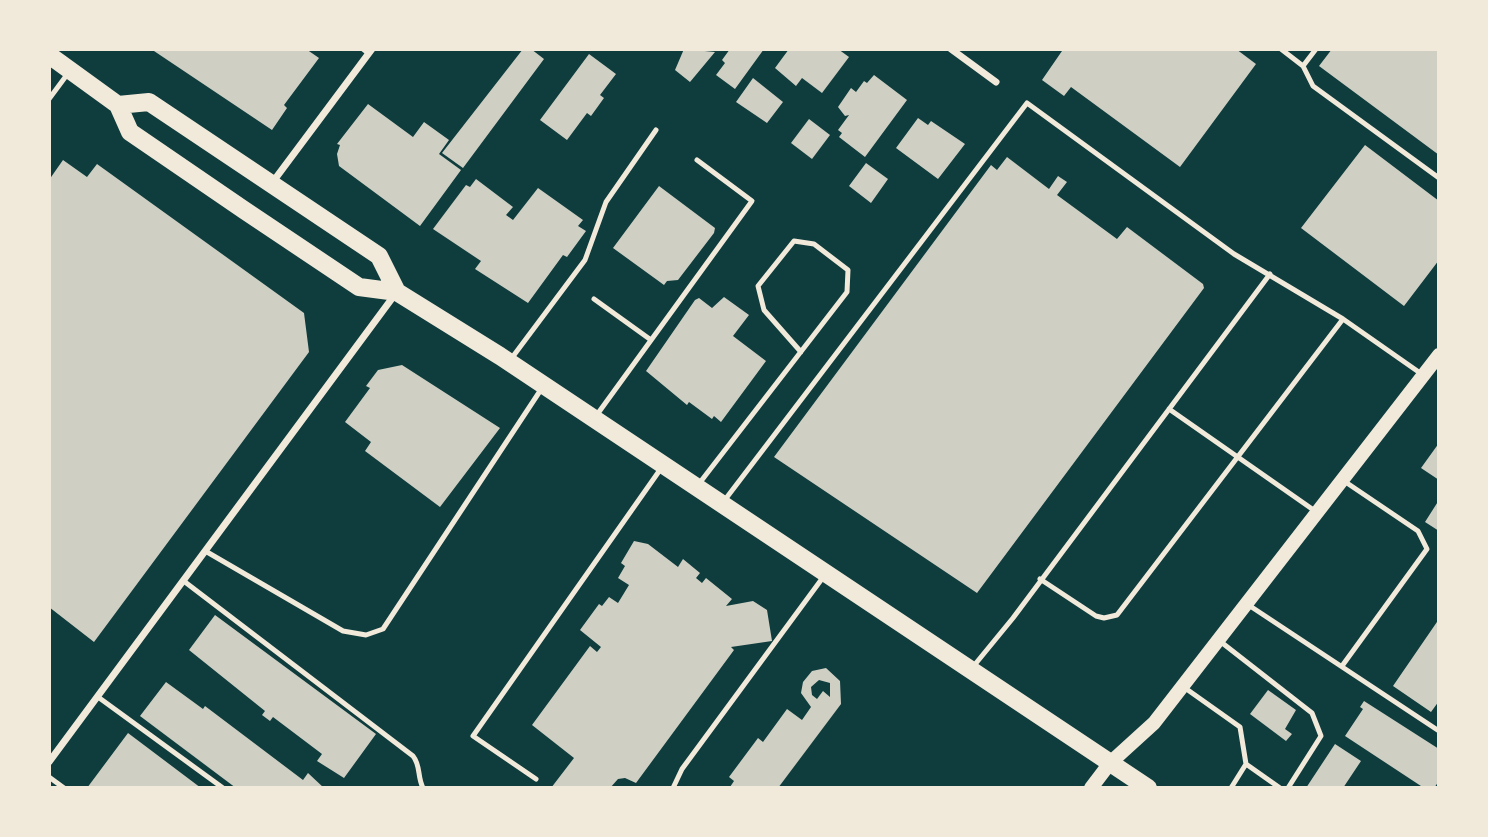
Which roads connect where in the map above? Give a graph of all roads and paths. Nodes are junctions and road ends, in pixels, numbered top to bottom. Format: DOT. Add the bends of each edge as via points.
graph roads {
  1 [pos="951,49"];
  2 [pos="1281,49"];
  3 [pos="1316,49"];
  4 [pos="368,50"];
  5 [pos="49,55"];
  6 [pos="1303,66"];
  7 [pos="71,69"];
  8 [pos="996,82"];
  9 [pos="49,99"];
  10 [pos="118,105"];
  11 [pos="656,130"];
  12 [pos="697,160"];
  13 [pos="1439,178"];
  14 [pos="272,184"];
  15 [pos="1270,274"];
  16 [pos="397,292"];
  17 [pos="594,299"];
  18 [pos="1343,319"];
  19 [pos="651,340"];
  20 [pos="801,352"];
  21 [pos="1439,355"];
  22 [pos="509,362"];
  23 [pos="1424,376"];
  24 [pos="544,386"];
  25 [pos="1169,409"];
  26 [pos="594,419"];
  27 [pos="1238,455"];
  28 [pos="663,465"];
  29 [pos="1342,480"];
  30 [pos="696,487"];
  31 [pos="722,504"];
  32 [pos="1318,513"];
  33 [pos="206,552"];
  34 [pos="825,573"];
  35 [pos="1040,579"];
  36 [pos="185,582"];
  37 [pos="1247,604"];
  38 [pos="1218,640"];
  39 [pos="1342,666"];
  40 [pos="971,670"];
  41 [pos="1182,686"];
  42 [pos="98,697"];
  43 [pos="1439,731"];
  44 [pos="49,762"];
  45 [pos="1110,763"];
  46 [pos="1246,764"];
  47 [pos="49,777"];
  48 [pos="536,779"];
  49 [pos="64,788"];
  50 [pos="223,788"];
  51 [pos="422,788"];
  52 [pos="673,788"];
  53 [pos="1091,788"];
  54 [pos="1148,788"];
  55 [pos="1231,788"];
  56 [pos="1280,788"];
  57 [pos="1288,788"];
  1 -- 8 [label="street"];
  2 -- 6 [label="lane"];
  3 -- 6 [label="lane"];
  4 -- 14 [label="street"];
  5 -- 7 [label="main road"];
  6 -- 13 [label="lane" via="1313,86"];
  7 -- 9 [label="lane"];
  7 -- 10 [label="main road"];
  10 -- 14 [label="main road" via="149,102"];
  10 -- 16 [label="main road" via="130,132 193,176 359,287"];
  11 -- 22 [label="lane" via="606,202 586,260"];
  12 -- 19 [label="lane" via="751,201"];
  14 -- 16 [label="main road" via="379,256"];
  15 -- 18 [label="lane"];
  15 -- 25 [label="lane"];
  15 -- 31 [label="lane" via="1234,254 1027,103"];
  16 -- 22 [label="main road"];
  16 -- 33 [label="street"];
  17 -- 19 [label="lane"];
  18 -- 23 [label="lane"];
  18 -- 27 [label="lane"];
  19 -- 26 [label="lane"];
  20 -- 20 [label="lane" via="847,292 848,270 814,244 794,241 758,286 764,310"];
  20 -- 30 [label="lane"];
  21 -- 23 [label="main road"];
  22 -- 24 [label="main road"];
  23 -- 29 [label="main road"];
  24 -- 26 [label="main road"];
  24 -- 33 [label="lane" via="383,629 366,635 343,631"];
  25 -- 27 [label="lane"];
  25 -- 35 [label="lane"];
  26 -- 28 [label="main road"];
  27 -- 32 [label="lane"];
  27 -- 35 [label="lane" via="1118,615 1096,616"];
  28 -- 30 [label="main road"];
  28 -- 48 [label="lane" via="473,736"];
  29 -- 32 [label="main road"];
  29 -- 39 [label="lane" via="1418,531 1427,549"];
  30 -- 31 [label="main road"];
  31 -- 34 [label="main road"];
  32 -- 37 [label="main road"];
  33 -- 36 [label="street"];
  34 -- 40 [label="main road"];
  34 -- 52 [label="lane" via="682,769"];
  35 -- 40 [label="lane"];
  36 -- 42 [label="street"];
  36 -- 51 [label="lane" via="413,755 419,763"];
  37 -- 38 [label="main road"];
  37 -- 39 [label="lane"];
  38 -- 41 [label="main road"];
  38 -- 57 [label="lane" via="1312,713 1321,737"];
  39 -- 43 [label="lane"];
  40 -- 45 [label="main road"];
  41 -- 45 [label="main road" via="1154,723"];
  41 -- 46 [label="lane" via="1240,727"];
  42 -- 44 [label="street"];
  42 -- 50 [label="lane"];
  45 -- 53 [label="main road"];
  45 -- 54 [label="main road"];
  46 -- 55 [label="lane"];
  46 -- 56 [label="lane"];
  47 -- 49 [label="lane"];
}
